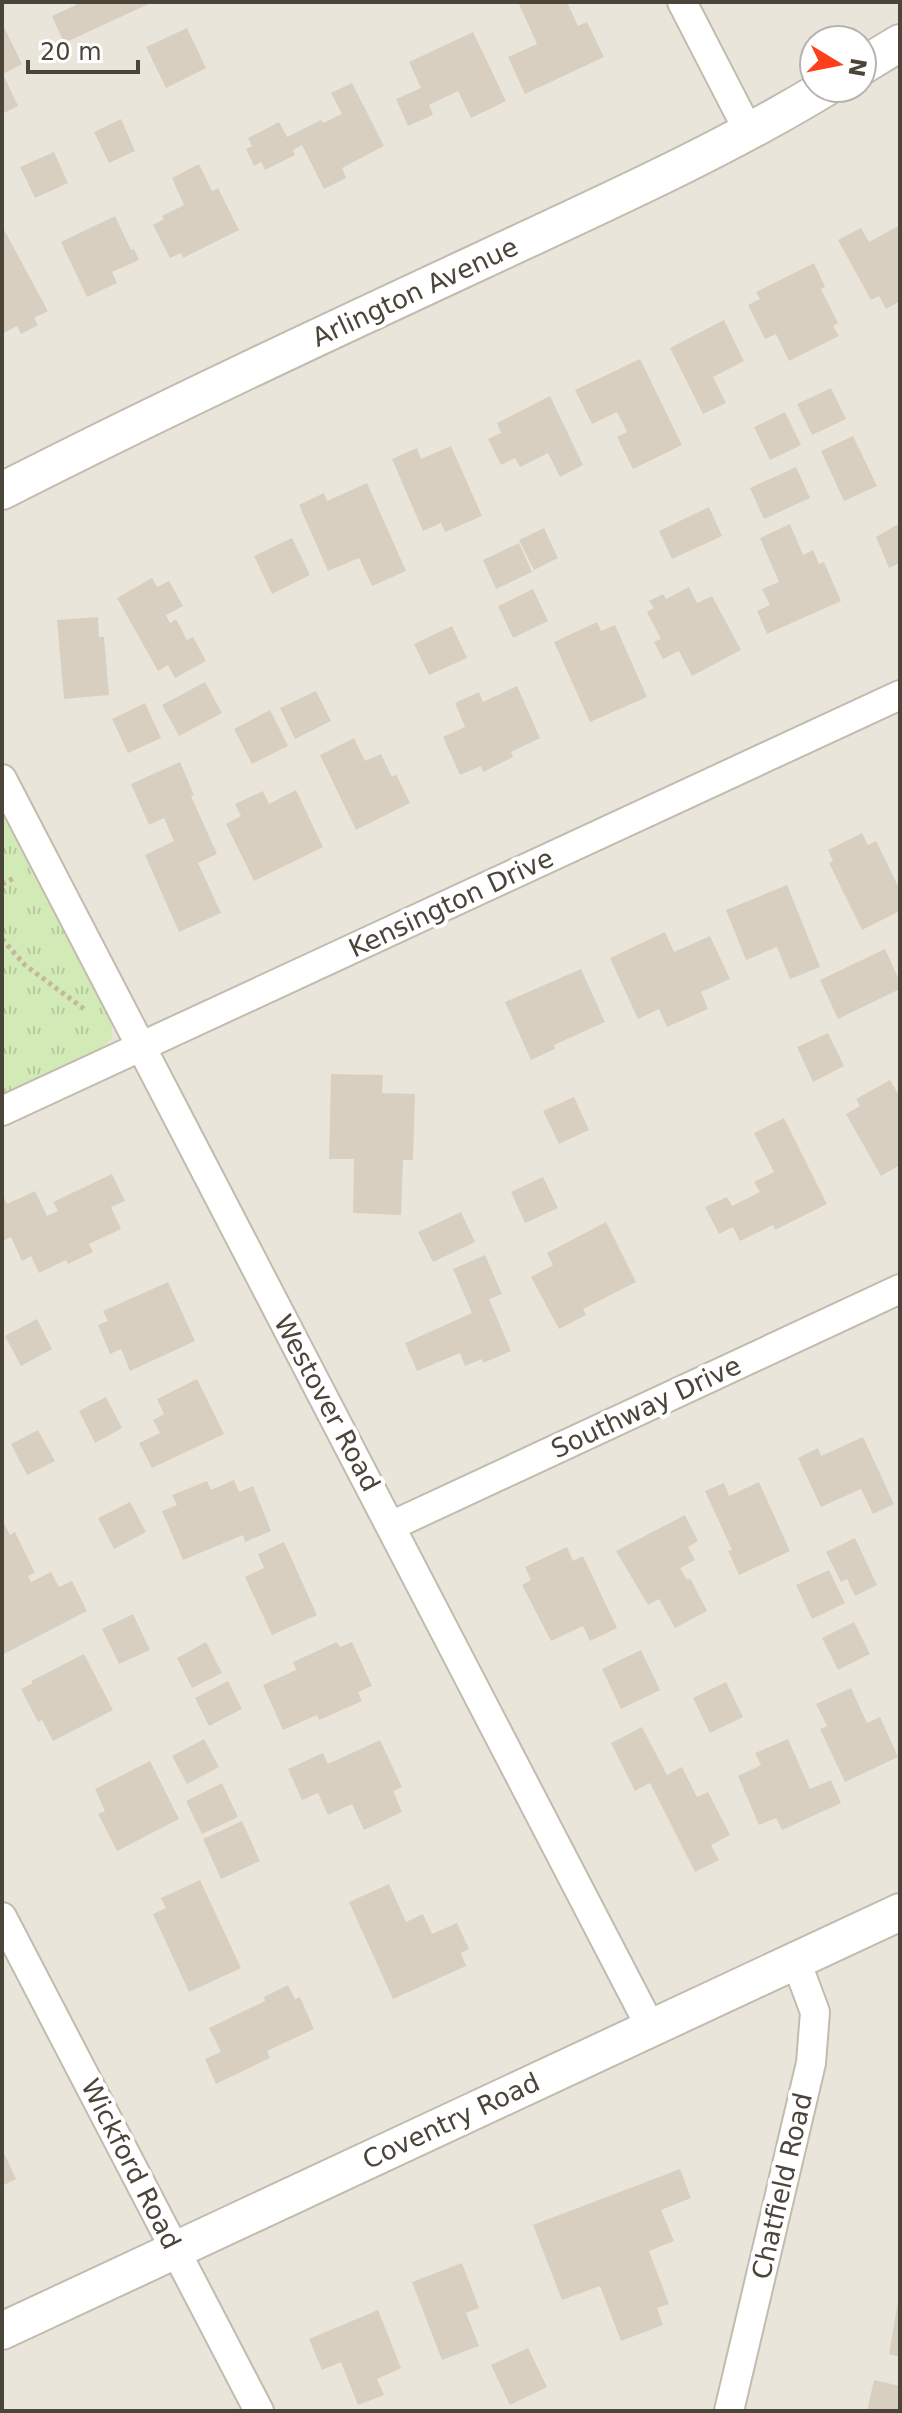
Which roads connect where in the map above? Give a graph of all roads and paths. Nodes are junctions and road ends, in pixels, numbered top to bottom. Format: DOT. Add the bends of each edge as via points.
graph roads {
  1 [pos="682,2"];
  2 [pos="900,43"];
  3 [pos="878,56"];
  4 [pos="798,104"];
  5 [pos="749,132"];
  6 [pos="2,491"];
  7 [pos="900,695"];
  8 [pos="2,779"];
  9 [pos="2,939"];
  10 [pos="92,1022"];
  11 [pos="141,1046"];
  12 [pos="2,1111"];
  13 [pos="900,1289"];
  14 [pos="391,1526"];
  15 [pos="900,1912"];
  16 [pos="2,1917"];
  17 [pos="796,1961"];
  18 [pos="651,2028"];
  19 [pos="175,2249"];
  20 [pos="2,2331"];
  21 [pos="259,2411"];
  22 [pos="729,2411"];
  1 -- 5 [label="street"];
  2 -- 3 [label="street"];
  4 -- 5 [label="street, Arlington Avenue"];
  5 -- 6 [label="street, Arlington Avenue"];
  7 -- 11 [label="street, Kensington Drive"];
  8 -- 11 [label="street, Westover Road"];
  9 -- 10 [label="path"];
  11 -- 12 [label="street, Kensington Drive"];
  11 -- 14 [label="street, Westover Road"];
  13 -- 14 [label="street, Southway Drive"];
  14 -- 18 [label="street, Westover Road"];
  15 -- 17 [label="street, Coventry Road"];
  16 -- 19 [label="street, Wickford Road"];
  17 -- 18 [label="street, Coventry Road"];
  17 -- 22 [label="street, Chatfield Road" via="815,2012 811,2063"];
  18 -- 19 [label="street, Coventry Road"];
  19 -- 20 [label="street, Coventry Road"];
  19 -- 21 [label="street, Wickford Road"];
}
